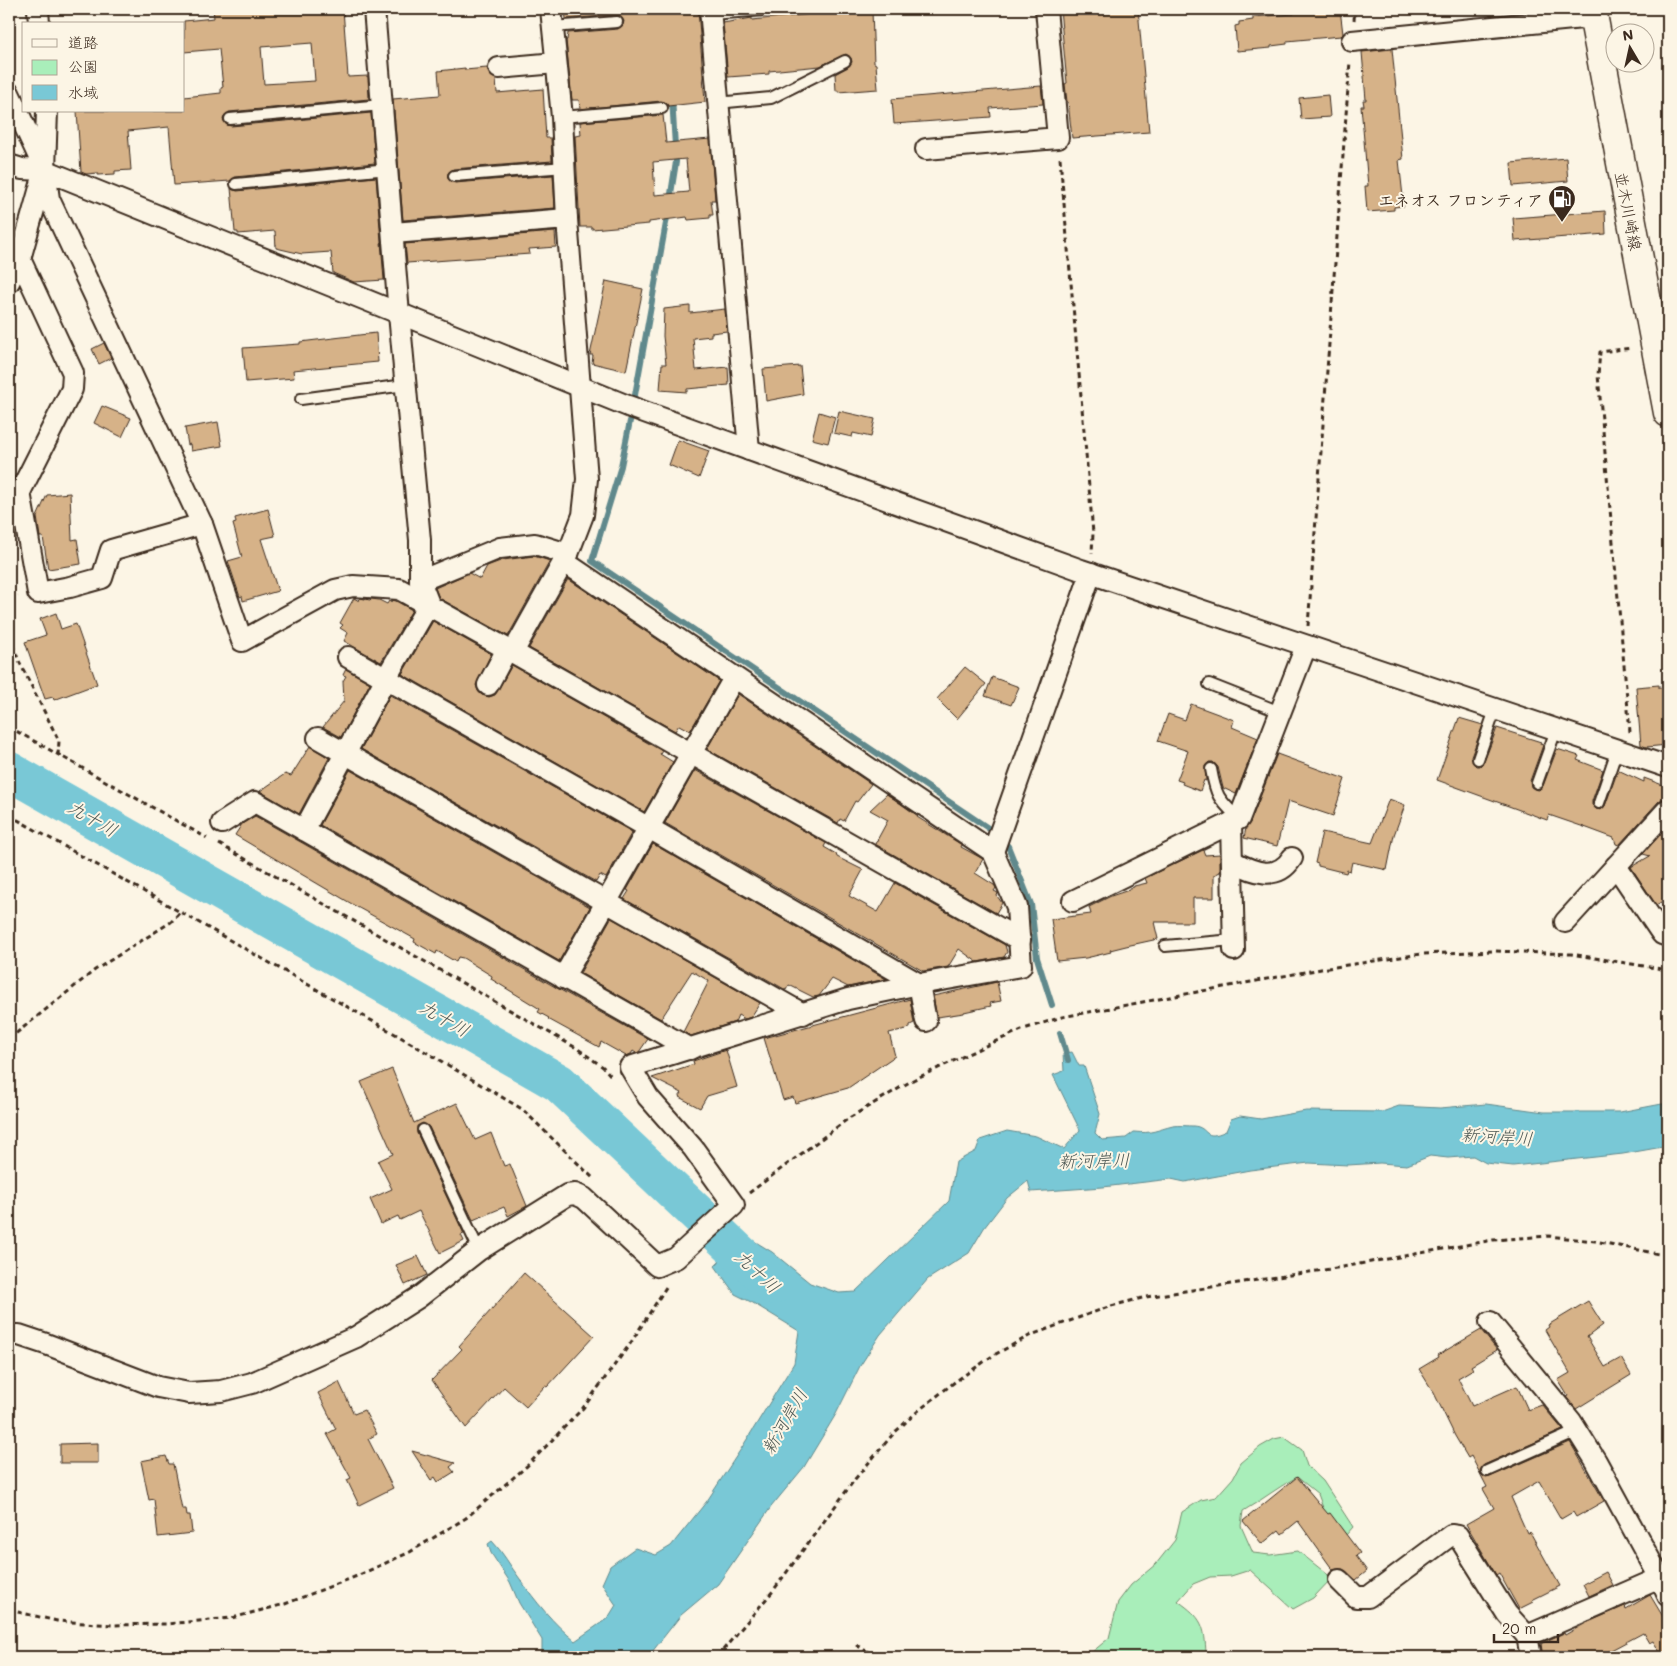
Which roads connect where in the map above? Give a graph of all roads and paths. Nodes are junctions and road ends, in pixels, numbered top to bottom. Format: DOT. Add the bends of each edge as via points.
graph roads {
  1 [pos="38,9"];
  2 [pos="374,9"];
  3 [pos="782,9"];
  4 [pos="1046,9"];
  5 [pos="1355,9"];
  6 [pos="710,12"];
  7 [pos="1592,13"];
  8 [pos="552,18"];
  9 [pos="39,22"];
  10 [pos="617,22"];
  11 [pos="1352,41"];
  12 [pos="845,61"];
  13 [pos="556,63"];
  14 [pos="499,68"];
  15 [pos="9,93"];
  16 [pos="717,103"];
  17 [pos="382,105"];
  18 [pos="662,108"];
  19 [pos="47,112"];
  20 [pos="562,117"];
  21 [pos="230,119"];
  22 [pos="1058,138"];
  23 [pos="926,149"];
  24 [pos="9,165"];
  25 [pos="565,167"];
  26 [pos="388,169"];
  27 [pos="45,170"];
  28 [pos="454,176"];
  29 [pos="236,184"];
  30 [pos="567,218"];
  31 [pos="393,233"];
  32 [pos="20,259"];
  33 [pos="9,282"];
  34 [pos="399,314"];
  35 [pos="1655,345"];
  36 [pos="405,385"];
  37 [pos="579,386"];
  38 [pos="301,399"];
  39 [pos="1668,414"];
  40 [pos="749,450"];
  41 [pos="202,524"];
  42 [pos="565,557"];
  43 [pos="1091,573"];
  44 [pos="420,581"];
  45 [pos="429,604"];
  46 [pos="9,636"];
  47 [pos="1306,646"];
  48 [pos="510,650"];
  49 [pos="348,657"];
  50 [pos="386,678"];
  51 [pos="734,678"];
  52 [pos="1209,684"];
  53 [pos="488,685"];
  54 [pos="1495,710"];
  55 [pos="1280,712"];
  56 [pos="9,727"];
  57 [pos="1556,730"];
  58 [pos="318,738"];
  59 [pos="346,753"];
  60 [pos="692,753"];
  61 [pos="1624,753"];
  62 [pos="58,755"];
  63 [pos="1478,759"];
  64 [pos="1668,768"];
  65 [pos="1210,769"];
  66 [pos="1537,783"];
  67 [pos="1599,802"];
  68 [pos="1668,809"];
  69 [pos="9,815"];
  70 [pos="1235,821"];
  71 [pos="222,823"];
  72 [pos="649,828"];
  73 [pos="304,830"];
  74 [pos="993,852"];
  75 [pos="1292,858"];
  76 [pos="1232,861"];
  77 [pos="1616,866"];
  78 [pos="1072,901"];
  79 [pos="606,902"];
  80 [pos="180,912"];
  81 [pos="1565,922"];
  82 [pos="1668,936"];
  83 [pos="1020,940"];
  84 [pos="1234,945"];
  85 [pos="1165,946"];
  86 [pos="1668,970"];
  87 [pos="563,978"];
  88 [pos="918,984"];
  89 [pos="803,1014"];
  90 [pos="926,1021"];
  91 [pos="9,1039"];
  92 [pos="690,1049"];
  93 [pos="611,1077"];
  94 [pos="423,1130"];
  95 [pos="599,1183"];
  96 [pos="728,1210"];
  97 [pos="479,1250"];
  98 [pos="1668,1256"];
  99 [pos="676,1258"];
  100 [pos="1490,1322"];
  101 [pos="9,1335"];
  102 [pos="1577,1430"];
  103 [pos="1487,1471"];
  104 [pos="1660,1578"];
  105 [pos="1339,1580"];
  106 [pos="1668,1596"];
  107 [pos="9,1610"];
  108 [pos="1527,1636"];
  109 [pos="856,1645"];
  110 [pos="717,1657"];
  111 [pos="877,1657"];
  112 [pos="1531,1657"];
  1 -- 9 [label="street"];
  2 -- 17 [label="street"];
  3 -- 6 [label="lane"];
  4 -- 22 [label="street"];
  5 -- 11 [label="path"];
  6 -- 16 [label="street"];
  7 -- 11 [label="street"];
  7 -- 35 [label="main road, 並木川崎線"];
  8 -- 10 [label="lane"];
  8 -- 13 [label="street"];
  11 -- 47 [label="path"];
  12 -- 16 [label="lane" via="771,98"];
  13 -- 14 [label="street"];
  13 -- 20 [label="street"];
  15 -- 27 [label="street"];
  16 -- 40 [label="street"];
  17 -- 21 [label="lane"];
  17 -- 26 [label="street"];
  18 -- 20 [label="lane"];
  19 -- 27 [label="street"];
  20 -- 25 [label="street"];
  22 -- 23 [label="street"];
  22 -- 43 [label="path" via="1093,533"];
  24 -- 27 [label="street"];
  25 -- 28 [label="lane"];
  25 -- 30 [label="street"];
  26 -- 29 [label="lane"];
  26 -- 31 [label="street"];
  27 -- 32 [label="street"];
  27 -- 34 [label="street"];
  27 -- 41 [label="street" via="49,199"];
  30 -- 31 [label="street"];
  30 -- 37 [label="street"];
  31 -- 34 [label="street"];
  32 -- 33 [label="street"];
  32 -- 41 [label="street" via="73,373 72,390 20,492 38,593 102,578 111,550"];
  34 -- 36 [label="street"];
  34 -- 37 [label="street"];
  35 -- 39 [label="main road, 並木川崎線"];
  35 -- 61 [label="path" via="1600,352 1598,375"];
  36 -- 38 [label="lane"];
  36 -- 44 [label="street" via="420,540"];
  37 -- 40 [label="street"];
  37 -- 42 [label="street" via="587,479 583,514"];
  40 -- 43 [label="street"];
  41 -- 45 [label="street" via="242,641 335,590 353,586 399,589"];
  42 -- 44 [label="street" via="536,544 500,548"];
  42 -- 48 [label="street"];
  42 -- 51 [label="street"];
  43 -- 47 [label="street"];
  43 -- 74 [label="street"];
  44 -- 45 [label="street"];
  45 -- 48 [label="street"];
  45 -- 50 [label="street"];
  46 -- 62 [label="path" via="18,662 59,742"];
  47 -- 54 [label="street"];
  47 -- 55 [label="street"];
  48 -- 53 [label="street"];
  48 -- 60 [label="street"];
  49 -- 50 [label="street"];
  50 -- 59 [label="street"];
  50 -- 72 [label="street"];
  51 -- 60 [label="street"];
  51 -- 74 [label="street"];
  52 -- 55 [label="lane"];
  54 -- 57 [label="street"];
  54 -- 63 [label="lane"];
  55 -- 70 [label="street"];
  56 -- 62 [label="path"];
  57 -- 61 [label="street"];
  57 -- 66 [label="lane"];
  58 -- 59 [label="street"];
  59 -- 73 [label="street"];
  59 -- 79 [label="street"];
  60 -- 72 [label="street"];
  60 -- 83 [label="street"];
  61 -- 64 [label="street"];
  61 -- 67 [label="lane"];
  62 -- 93 [label="path" via="578,1049"];
  65 -- 70 [label="lane" via="1220,801"];
  68 -- 77 [label="street"];
  69 -- 80 [label="path"];
  70 -- 76 [label="street"];
  70 -- 78 [label="street"];
  71 -- 73 [label="street" via="255,802"];
  72 -- 79 [label="street"];
  72 -- 88 [label="street"];
  73 -- 87 [label="street"];
  74 -- 83 [label="street" via="1017,907"];
  75 -- 76 [label="street" via="1287,867 1276,872 1261,872"];
  76 -- 84 [label="street"];
  77 -- 81 [label="street"];
  77 -- 82 [label="street" via="1662,934"];
  79 -- 87 [label="street"];
  79 -- 89 [label="street"];
  80 -- 91 [label="path" via="171,922 95,970"];
  80 -- 95 [label="path" via="522,1109"];
  83 -- 88 [label="street" via="1021,966"];
  84 -- 85 [label="lane"];
  86 -- 96 [label="path" via="1571,954 1495,951 1421,954 1321,969 1062,1017 1024,1029 913,1080 849,1118"];
  87 -- 92 [label="street"];
  88 -- 89 [label="street"];
  88 -- 90 [label="street"];
  89 -- 92 [label="street"];
  92 -- 96 [label="street" via="630,1067 648,1097 693,1148"];
  94 -- 97 [label="lane"];
  96 -- 99 [label="street"];
  97 -- 99 [label="street" via="567,1194 575,1194 584,1198 657,1266"];
  97 -- 101 [label="street" via="419,1297 356,1337 252,1383 221,1391 189,1393 158,1387 37,1341"];
  98 -- 110 [label="path" via="1594,1241 1548,1236 1493,1240 1146,1297 1032,1335 994,1355 956,1381 894,1433 855,1479 773,1591"];
  99 -- 107 [label="path" via="668,1283 630,1344 583,1408 527,1466 466,1518 410,1552 285,1604 232,1618 112,1625 57,1621"];
  100 -- 102 [label="street"];
  102 -- 103 [label="lane"];
  102 -- 104 [label="street"];
  104 -- 106 [label="street"];
  104 -- 108 [label="street"];
  105 -- 108 [label="street" via="1356,1597 1368,1597 1451,1535 1458,1536 1506,1614"];
  108 -- 112 [label="street"];
  109 -- 111 [label="path"];
}
